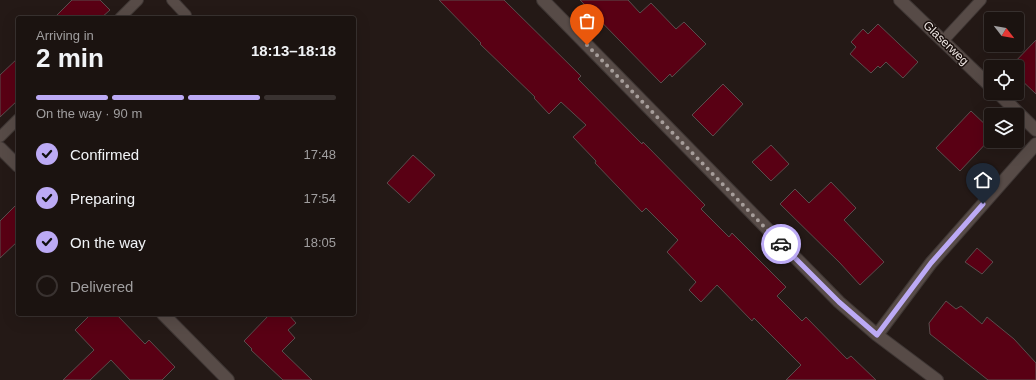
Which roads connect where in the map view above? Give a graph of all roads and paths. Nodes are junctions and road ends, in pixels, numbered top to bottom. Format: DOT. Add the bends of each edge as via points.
graph roads {
  1 [pos="138,0"];
  2 [pos="172,0"];
  3 [pos="543,0"];
  4 [pos="900,0"];
  5 [pos="981,0"];
  6 [pos="186,15"];
  7 [pos="122,16"];
  8 [pos="943,41"];
  9 [pos="984,80"];
  10 [pos="1005,100"];
  11 [pos="16,121"];
  12 [pos="1036,130"];
  13 [pos="0,137"];
  14 [pos="1036,144"];
  15 [pos="0,148"];
  16 [pos="16,164"];
  17 [pos="165,316"];
  18 [pos="877,335"];
  19 [pos="228,380"];
  20 [pos="937,380"];
  1 -- 7 [label="lane"];
  2 -- 6 [label="lane"];
  3 -- 18 [label="street" via="839,302"];
  4 -- 8 [label="street, Glaserweg"];
  5 -- 8 [label="lane"];
  8 -- 9 [label="street, Glaserweg"];
  10 -- 12 [label="street"];
  11 -- 13 [label="lane"];
  14 -- 18 [label="street" via="931,263"];
  15 -- 16 [label="street"];
  17 -- 19 [label="street"];
  18 -- 20 [label="street"];
}
